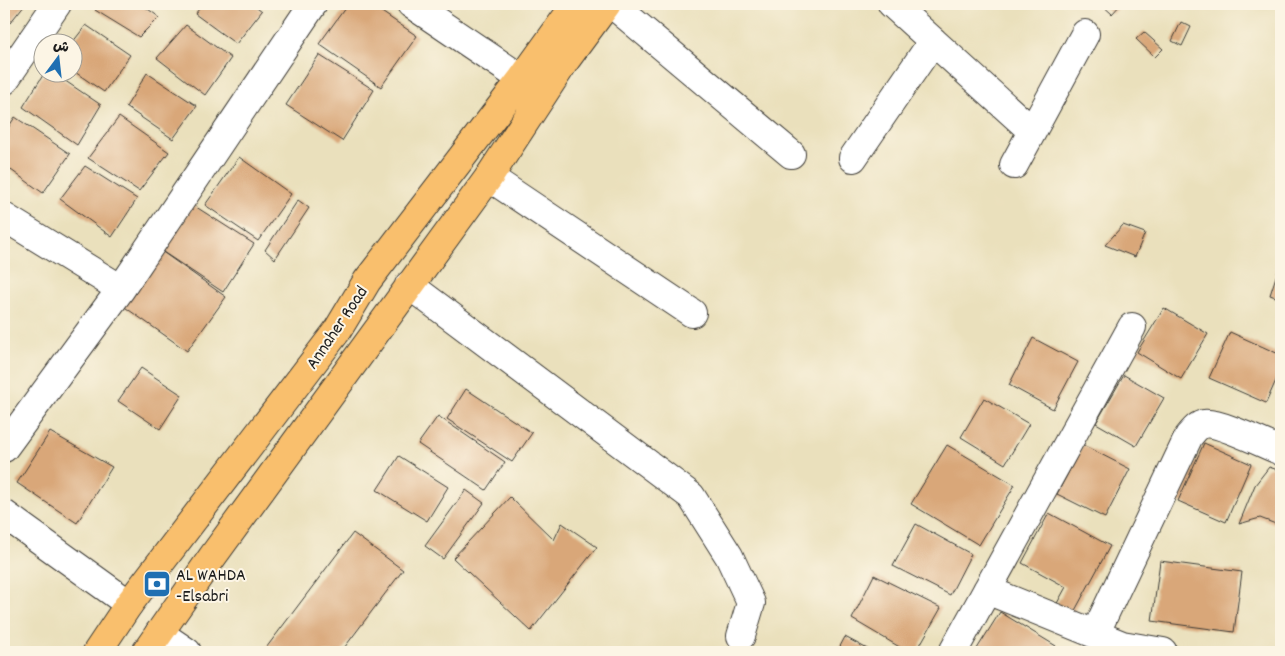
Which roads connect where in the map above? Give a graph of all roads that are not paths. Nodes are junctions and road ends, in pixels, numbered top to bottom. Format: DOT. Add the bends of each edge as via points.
graph roads {
  1 [pos="57,4"];
  2 [pos="313,4"];
  3 [pos="411,4"];
  4 [pos="576,4"];
  5 [pos="607,4"];
  6 [pos="612,4"];
  7 [pos="892,4"];
  8 [pos="1085,34"];
  9 [pos="934,41"];
  10 [pos="522,79"];
  11 [pos="4,82"];
  12 [pos="1032,131"];
  13 [pos="792,154"];
  14 [pos="853,158"];
  15 [pos="1014,165"];
  16 [pos="489,177"];
  17 [pos="4,217"];
  18 [pos="382,261"];
  19 [pos="410,285"];
  20 [pos="121,289"];
  21 [pos="692,313"];
  22 [pos="1132,327"];
  23 [pos="4,448"];
  24 [pos="1281,451"];
  25 [pos="4,514"];
  26 [pos="987,590"];
  27 [pos="129,604"];
  28 [pos="1094,634"];
  29 [pos="741,636"];
  30 [pos="152,642"];
  31 [pos="97,652"];
  32 [pos="187,652"];
  33 [pos="953,652"];
  34 [pos="1163,652"];
  1 -- 11 [label="street"];
  2 -- 20 [label="street"];
  3 -- 10 [label="street"];
  4 -- 10 [label="main road, Annaher Road"];
  5 -- 16 [label="main road, Annaher Road" via="565,61"];
  6 -- 13 [label="street"];
  7 -- 9 [label="street"];
  8 -- 12 [label="street"];
  9 -- 12 [label="street"];
  9 -- 14 [label="street"];
  10 -- 18 [label="main road, Annaher Road"];
  12 -- 15 [label="street"];
  16 -- 19 [label="main road, Annaher Road"];
  16 -- 21 [label="street"];
  17 -- 20 [label="street"];
  18 -- 19 [label="main road"];
  18 -- 27 [label="main road, Annaher Road" via="337,331"];
  19 -- 29 [label="street" via="691,496 729,556 751,603"];
  19 -- 30 [label="main road, Annaher Road"];
  20 -- 23 [label="street"];
  22 -- 26 [label="street"];
  24 -- 28 [label="street" via="1211,424 1195,429"];
  25 -- 27 [label="street"];
  26 -- 28 [label="street"];
  26 -- 33 [label="street"];
  27 -- 31 [label="main road, Annaher Road"];
  28 -- 34 [label="street" via="1122,645"];
  30 -- 32 [label="street"];
}
